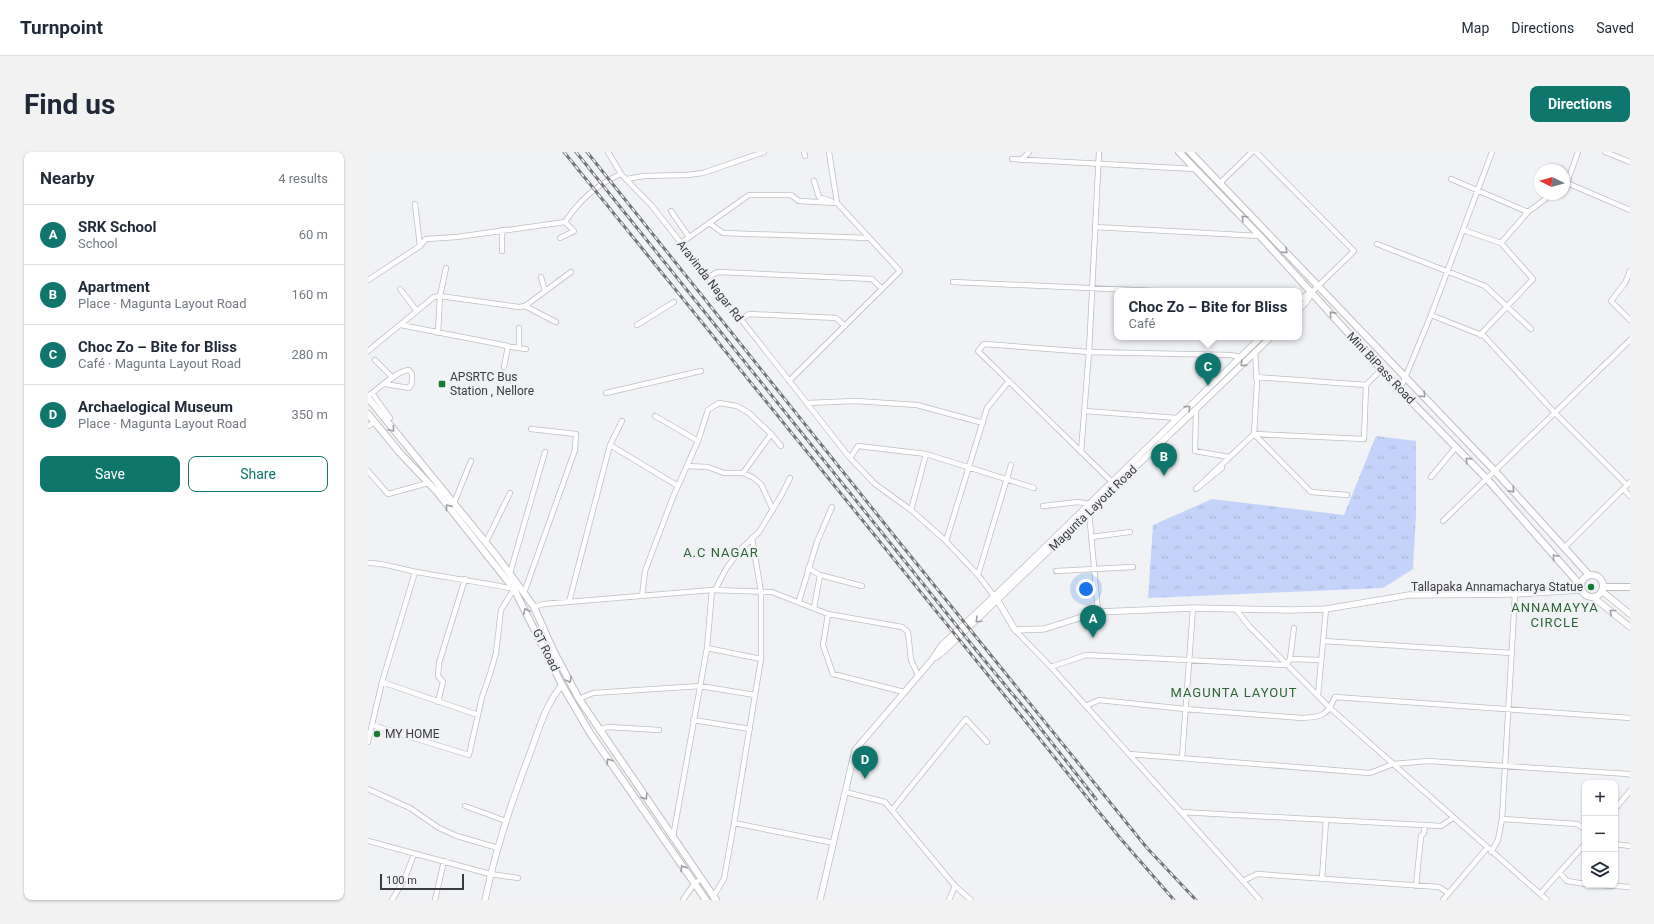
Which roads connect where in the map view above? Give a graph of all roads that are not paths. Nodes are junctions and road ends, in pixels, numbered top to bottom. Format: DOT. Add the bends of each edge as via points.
graph roads {
  1 [pos="609,152"];
  2 [pos="764,152"];
  3 [pos="829,152"];
  4 [pos="1029,152"];
  5 [pos="1099,152"];
  6 [pos="1179,152"];
  7 [pos="1190,152"];
  8 [pos="1252,152"];
  9 [pos="1256,152"];
  10 [pos="1492,152"];
  11 [pos="1578,152"];
  12 [pos="1605,152"];
  13 [pos="1012,159"];
  14 [pos="1021,160"];
  15 [pos="1630,162"];
  16 [pos="1098,165"];
  17 [pos="1195,169"];
  18 [pos="1570,172"];
  19 [pos="621,174"];
  20 [pos="626,179"];
  21 [pos="1451,179"];
  22 [pos="814,181"];
  23 [pos="1220,183"];
  24 [pos="1570,186"];
  25 [pos="1478,189"];
  26 [pos="1544,200"];
  27 [pos="837,203"];
  28 [pos="415,204"];
  29 [pos="1630,210"];
  30 [pos="671,211"];
  31 [pos="1528,212"];
  32 [pos="565,222"];
  33 [pos="709,223"];
  34 [pos="1095,227"];
  35 [pos="502,230"];
  36 [pos="1463,230"];
  37 [pos="1260,236"];
  38 [pos="689,237"];
  39 [pos="560,238"];
  40 [pos="869,238"];
  41 [pos="681,243"];
  42 [pos="1501,243"];
  43 [pos="1377,244"];
  44 [pos="420,246"];
  45 [pos="502,251"];
  46 [pos="446,268"];
  47 [pos="1630,271"];
  48 [pos="571,272"];
  49 [pos="1448,272"];
  50 [pos="708,277"];
  51 [pos="541,278"];
  52 [pos="368,280"];
  53 [pos="952,282"];
  54 [pos="1318,286"];
  55 [pos="1092,288"];
  56 [pos="400,289"];
  57 [pos="882,289"];
  58 [pos="1114,289"];
  59 [pos="545,291"];
  60 [pos="1312,292"];
  61 [pos="440,296"];
  62 [pos="1302,297"];
  63 [pos="674,302"];
  64 [pos="525,306"];
  65 [pos="1302,306"];
  66 [pos="1506,307"];
  67 [pos="417,311"];
  68 [pos="1431,315"];
  69 [pos="741,319"];
  70 [pos="1630,320"];
  71 [pos="556,322"];
  72 [pos="401,325"];
  73 [pos="637,325"];
  74 [pos="845,326"];
  75 [pos="519,328"];
  76 [pos="1531,329"];
  77 [pos="438,332"];
  78 [pos="1480,335"];
  79 [pos="1258,340"];
  80 [pos="1268,340"];
  81 [pos="1630,340"];
  82 [pos="504,346"];
  83 [pos="519,348"];
  84 [pos="526,349"];
  85 [pos="368,351"];
  86 [pos="1089,352"];
  87 [pos="1255,352"];
  88 [pos="1241,357"];
  89 [pos="375,360"];
  90 [pos="504,367"];
  91 [pos="1382,369"];
  92 [pos="701,371"];
  93 [pos="1256,377"];
  94 [pos="393,378"];
  95 [pos="1406,378"];
  96 [pos="789,381"];
  97 [pos="1009,381"];
  98 [pos="385,384"];
  99 [pos="1366,385"];
  100 [pos="1400,390"];
  101 [pos="606,393"];
  102 [pos="369,396"];
  103 [pos="807,404"];
  104 [pos="1196,409"];
  105 [pos="1085,411"];
  106 [pos="1555,413"];
  107 [pos="368,414"];
  108 [pos="654,416"];
  109 [pos="390,418"];
  110 [pos="1177,418"];
  111 [pos="622,421"];
  112 [pos="375,422"];
  113 [pos="982,423"];
  114 [pos="368,426"];
  115 [pos="531,429"];
  116 [pos="771,434"];
  117 [pos="1254,434"];
  118 [pos="698,441"];
  119 [pos="610,445"];
  120 [pos="781,446"];
  121 [pos="1456,447"];
  122 [pos="545,452"];
  123 [pos="1081,452"];
  124 [pos="926,454"];
  125 [pos="1229,457"];
  126 [pos="850,458"];
  127 [pos="471,461"];
  128 [pos="1011,465"];
  129 [pos="687,466"];
  130 [pos="969,467"];
  131 [pos="1222,468"];
  132 [pos="1494,470"];
  133 [pos="368,472"];
  134 [pos="742,473"];
  135 [pos="1431,477"];
  136 [pos="790,478"];
  137 [pos="1487,478"];
  138 [pos="1007,480"];
  139 [pos="1112,482"];
  140 [pos="428,483"];
  141 [pos="1628,483"];
  142 [pos="678,486"];
  143 [pos="1034,488"];
  144 [pos="1623,489"];
  145 [pos="510,493"];
  146 [pos="1347,495"];
  147 [pos="1630,496"];
  148 [pos="454,503"];
  149 [pos="1088,504"];
  150 [pos="1044,506"];
  151 [pos="832,507"];
  152 [pos="773,510"];
  153 [pos="911,510"];
  154 [pos="1089,511"];
  155 [pos="1443,521"];
  156 [pos="1130,532"];
  157 [pos="1091,536"];
  158 [pos="752,538"];
  159 [pos="946,541"];
  160 [pos="486,542"];
  161 [pos="1564,548"];
  162 [pos="368,563"];
  163 [pos="1133,567"];
  164 [pos="808,568"];
  165 [pos="1094,569"];
  166 [pos="1056,571"];
  167 [pos="415,572"];
  168 [pos="510,573"];
  169 [pos="820,575"];
  170 [pos="978,575"];
  171 [pos="1589,575"];
  172 [pos="465,579"];
  173 [pos="862,586"];
  174 [pos="1630,587"];
  175 [pos="1581,588"];
  176 [pos="514,589"];
  177 [pos="1603,589"];
  178 [pos="713,590"];
  179 [pos="762,592"];
  180 [pos="524,593"];
  181 [pos="1515,594"];
  182 [pos="642,596"];
  183 [pos="1593,597"];
  184 [pos="996,599"];
  185 [pos="799,601"];
  186 [pos="569,602"];
  187 [pos="534,607"];
  188 [pos="814,608"];
  189 [pos="1193,608"];
  190 [pos="1235,608"];
  191 [pos="1326,608"];
  192 [pos="1098,612"];
  193 [pos="828,614"];
  194 [pos="1630,614"];
  195 [pos="1630,627"];
  196 [pos="1294,628"];
  197 [pos="1015,630"];
  198 [pos="1323,641"];
  199 [pos="707,648"];
  200 [pos="1512,653"];
  201 [pos="761,658"];
  202 [pos="1290,659"];
  203 [pos="1321,660"];
  204 [pos="1189,661"];
  205 [pos="1286,664"];
  206 [pos="1050,667"];
  207 [pos="918,675"];
  208 [pos="382,682"];
  209 [pos="562,685"];
  210 [pos="700,686"];
  211 [pos="904,692"];
  212 [pos="755,695"];
  213 [pos="1318,695"];
  214 [pos="579,699"];
  215 [pos="438,702"];
  216 [pos="1086,706"];
  217 [pos="1330,708"];
  218 [pos="1509,708"];
  219 [pos="1186,709"];
  220 [pos="478,716"];
  221 [pos="1630,718"];
  222 [pos="693,720"];
  223 [pos="372,725"];
  224 [pos="599,730"];
  225 [pos="659,730"];
  226 [pos="750,730"];
  227 [pos="368,742"];
  228 [pos="987,742"];
  229 [pos="1129,754"];
  230 [pos="1182,758"];
  231 [pos="1393,764"];
  232 [pos="1506,766"];
  233 [pos="1630,775"];
  234 [pos="368,789"];
  235 [pos="1630,791"];
  236 [pos="846,792"];
  237 [pos="1618,805"];
  238 [pos="465,806"];
  239 [pos="892,810"];
  240 [pos="1181,812"];
  241 [pos="1453,818"];
  242 [pos="1502,819"];
  243 [pos="1326,820"];
  244 [pos="506,821"];
  245 [pos="734,823"];
  246 [pos="1425,825"];
  247 [pos="1582,827"];
  248 [pos="673,837"];
  249 [pos="368,841"];
  250 [pos="834,843"];
  251 [pos="1618,844"];
  252 [pos="1630,846"];
  253 [pos="1582,847"];
  254 [pos="498,848"];
  255 [pos="1489,850"];
  256 [pos="414,854"];
  257 [pos="444,862"];
  258 [pos="1560,873"];
  259 [pos="490,874"];
  260 [pos="518,878"];
  261 [pos="701,879"];
  262 [pos="1322,879"];
  263 [pos="1243,881"];
  264 [pos="694,884"];
  265 [pos="1582,884"];
  266 [pos="955,886"];
  267 [pos="1416,886"];
  268 [pos="1618,886"];
  269 [pos="1630,887"];
  270 [pos="1448,893"];
  271 [pos="1540,894"];
  272 [pos="714,898"];
  273 [pos="392,900"];
  274 [pos="435,900"];
  275 [pos="485,900"];
  276 [pos="683,900"];
  277 [pos="706,900"];
  278 [pos="820,900"];
  279 [pos="949,900"];
  280 [pos="971,900"];
  281 [pos="1260,900"];
  282 [pos="1442,900"];
  283 [pos="1547,900"];
  1 -- 19 [label="street, Aravinda Nagar Rd"];
  2 -- 20 [label="street" via="703,173"];
  3 -- 27 [label="street"];
  4 -- 14 [label="street"];
  5 -- 16 [label="street"];
  6 -- 17 [label="main road, Mini BiPass Road"];
  7 -- 23 [label="main road"];
  8 -- 23 [label="street"];
  9 -- 54 [label="street" via="1354,251"];
  10 -- 25 [label="street"];
  11 -- 18 [label="street"];
  12 -- 15 [label="street"];
  13 -- 14 [label="street"];
  14 -- 16 [label="street"];
  16 -- 17 [label="street"];
  16 -- 34 [label="street"];
  37 -- 17 [label="main road, Mini BiPass Road, one-way"];
  19 -- 20 [label="street, Aravinda Nagar Rd"];
  19 -- 32 [label="street" via="607,180 588,195"];
  20 -- 41 [label="street, Aravinda Nagar Rd" via="652,206"];
  21 -- 25 [label="street"];
  22 -- 27 [label="street" via="819,197"];
  23 -- 54 [label="main road, one-way"];
  24 -- 29 [label="street"];
  25 -- 31 [label="street"];
  25 -- 36 [label="street"];
  26 -- 31 [label="street"];
  27 -- 33 [label="street" via="800,202 791,195 749,195"];
  27 -- 40 [label="street"];
  28 -- 44 [label="street"];
  30 -- 38 [label="street"];
  31 -- 42 [label="street"];
  32 -- 35 [label="street"];
  32 -- 39 [label="street" via="574,231"];
  33 -- 38 [label="street"];
  33 -- 40 [label="street" via="724,233"];
  34 -- 37 [label="street"];
  34 -- 55 [label="street"];
  35 -- 44 [label="street" via="426,239"];
  35 -- 45 [label="street"];
  36 -- 42 [label="street"];
  36 -- 49 [label="street"];
  37 -- 60 [label="main road, Mini BiPass Road"];
  38 -- 41 [label="street"];
  40 -- 57 [label="street" via="900,271"];
  41 -- 50 [label="street, Aravinda Nagar Rd"];
  42 -- 66 [label="street" via="1532,280"];
  43 -- 49 [label="street"];
  44 -- 52 [label="street"];
  46 -- 61 [label="street"];
  47 -- 70 [label="street" via="1625,283 1611,301"];
  48 -- 59 [label="street"];
  49 -- 66 [label="street" via="1485,286"];
  49 -- 68 [label="street"];
  50 -- 57 [label="street" via="718,272 872,279"];
  50 -- 69 [label="street, Aravinda Nagar Rd"];
  51 -- 59 [label="street"];
  53 -- 55 [label="street"];
  54 -- 60 [label="street"];
  54 -- 95 [label="main road"];
  55 -- 58 [label="street"];
  55 -- 86 [label="street"];
  56 -- 67 [label="street"];
  57 -- 74 [label="street"];
  59 -- 64 [label="street"];
  60 -- 62 [label="street"];
  60 -- 65 [label="street"];
  91 -- 60 [label="main road, Mini BiPass Road, one-way"];
  61 -- 64 [label="street"];
  61 -- 67 [label="street" via="434,297"];
  61 -- 77 [label="street"];
  63 -- 73 [label="street"];
  64 -- 71 [label="street"];
  66 -- 76 [label="street"];
  66 -- 78 [label="street"];
  67 -- 72 [label="street"];
  68 -- 78 [label="street"];
  68 -- 95 [label="street"];
  69 -- 74 [label="street" via="749,314 836,318"];
  69 -- 96 [label="street, Aravinda Nagar Rd"];
  72 -- 77 [label="street"];
  72 -- 85 [label="street"];
  74 -- 96 [label="street"];
  75 -- 83 [label="street"];
  77 -- 82 [label="street"];
  78 -- 106 [label="street" via="1484,336"];
  79 -- 88 [label="street, Magunta Layout Road"];
  80 -- 87 [label="street, Magunta Layout Road"];
  81 -- 106 [label="street"];
  82 -- 83 [label="street"];
  82 -- 90 [label="street" via="508,346"];
  83 -- 84 [label="street"];
  86 -- 88 [label="street"];
  86 -- 97 [label="street" via="984,344 978,351"];
  86 -- 105 [label="street"];
  87 -- 93 [label="street"];
  87 -- 104 [label="street, Magunta Layout Road, one-way"];
  110 -- 88 [label="street, Magunta Layout Road, one-way"];
  89 -- 94 [label="street"];
  91 -- 99 [label="street"];
  91 -- 100 [label="main road, Mini BiPass Road"];
  92 -- 101 [label="street"];
  93 -- 99 [label="street"];
  93 -- 117 [label="street"];
  94 -- 98 [label="street"];
  94 -- 98 [label="street" via="404,370 409,370 412,374 412,383 409,388"];
  95 -- 100 [label="street"];
  95 -- 132 [label="main road, one-way"];
  96 -- 103 [label="street, Aravinda Nagar Rd"];
  97 -- 113 [label="street" via="992,401"];
  97 -- 123 [label="street"];
  98 -- 102 [label="street"];
  99 -- 117 [label="street" via="1364,439"];
  100 -- 121 [label="main road, Mini BiPass Road"];
  102 -- 109 [label="street"];
  102 -- 148 [label="main road, one-way"];
  103 -- 113 [label="street" via="856,401 917,405"];
  103 -- 126 [label="street, Aravinda Nagar Rd"];
  104 -- 125 [label="street" via="1195,451"];
  104 -- 154 [label="street, Magunta Layout Road"];
  105 -- 110 [label="street"];
  105 -- 123 [label="street"];
  106 -- 132 [label="street"];
  106 -- 141 [label="street"];
  107 -- 112 [label="main road, GT Road"];
  108 -- 118 [label="street"];
  110 -- 139 [label="street, Magunta Layout Road"];
  111 -- 119 [label="street"];
  112 -- 114 [label="street"];
  112 -- 140 [label="main road, GT Road"];
  113 -- 130 [label="street"];
  115 -- 180 [label="street" via="576,434 575,450"];
  116 -- 118 [label="street" via="764,425 737,406 719,404 708,410"];
  116 -- 120 [label="street"];
  116 -- 134 [label="street"];
  117 -- 125 [label="street"];
  117 -- 146 [label="street" via="1311,492"];
  118 -- 129 [label="street"];
  119 -- 142 [label="street"];
  119 -- 186 [label="street"];
  121 -- 135 [label="street"];
  137 -- 121 [label="main road, Mini BiPass Road, one-way"];
  122 -- 168 [label="street"];
  123 -- 139 [label="street"];
  124 -- 126 [label="street" via="858,446"];
  124 -- 130 [label="street"];
  124 -- 153 [label="street"];
  125 -- 131 [label="street" via="1196,488"];
  126 -- 153 [label="street, Aravinda Nagar Rd" via="875,484"];
  127 -- 148 [label="street"];
  128 -- 138 [label="street"];
  129 -- 134 [label="street" via="708,467 724,473"];
  129 -- 142 [label="street"];
  130 -- 138 [label="street"];
  130 -- 159 [label="street"];
  132 -- 137 [label="street"];
  132 -- 161 [label="main road, one-way"];
  133 -- 140 [label="street" via="388,494"];
  134 -- 152 [label="street" via="761,484"];
  136 -- 152 [label="street"];
  137 -- 155 [label="street"];
  175 -- 137 [label="main road, Mini BiPass Road, one-way"];
  138 -- 143 [label="street"];
  138 -- 170 [label="street"];
  139 -- 149 [label="street, Magunta Layout Road"];
  176 -- 140 [label="main road, GT Road, one-way"];
  141 -- 144 [label="street"];
  142 -- 182 [label="street" via="645,571"];
  144 -- 147 [label="street"];
  144 -- 161 [label="street"];
  145 -- 160 [label="street"];
  148 -- 160 [label="main road"];
  149 -- 150 [label="street" via="1078,502"];
  149 -- 184 [label="street, Magunta Layout Road"];
  151 -- 164 [label="street"];
  152 -- 158 [label="street"];
  153 -- 159 [label="street, Aravinda Nagar Rd"];
  154 -- 157 [label="street"];
  154 -- 184 [label="street, Magunta Layout Road"];
  156 -- 157 [label="street"];
  157 -- 165 [label="street"];
  158 -- 178 [label="street" via="726,569"];
  158 -- 179 [label="street"];
  159 -- 170 [label="street, Aravinda Nagar Rd"];
  160 -- 168 [label="main road"];
  161 -- 171 [label="main road"];
  162 -- 167 [label="street"];
  163 -- 165 [label="street"];
  164 -- 169 [label="street"];
  164 -- 185 [label="street"];
  165 -- 166 [label="street"];
  165 -- 192 [label="street"];
  167 -- 172 [label="street"];
  167 -- 208 [label="street"];
  168 -- 180 [label="main road"];
  169 -- 173 [label="street"];
  169 -- 188 [label="street"];
  170 -- 184 [label="street, Aravinda Nagar Rd"];
  171 -- 175 [label="main road" via="1583,579"];
  171 -- 177 [label="main road" via="1600,577"];
  172 -- 176 [label="street"];
  172 -- 215 [label="street" via="439,663 438,676 443,682"];
  174 -- 177 [label="main road"];
  175 -- 181 [label="street"];
  175 -- 183 [label="main road" via="1586,596"];
  209 -- 176 [label="main road, GT Road, one-way"];
  176 -- 220 [label="street" via="501,610 496,653"];
  177 -- 183 [label="main road" via="1600,594"];
  177 -- 194 [label="street"];
  178 -- 179 [label="street"];
  178 -- 182 [label="street"];
  178 -- 199 [label="street"];
  179 -- 185 [label="street" via="772,592"];
  179 -- 201 [label="street"];
  180 -- 187 [label="main road"];
  181 -- 191 [label="street" via="1409,595"];
  181 -- 200 [label="street"];
  182 -- 186 [label="street"];
  195 -- 183 [label="street, one-way"];
  184 -- 197 [label="street"];
  184 -- 207 [label="street, Magunta Layout Road"];
  185 -- 188 [label="street"];
  186 -- 187 [label="street"];
  187 -- 214 [label="main road, one-way"];
  188 -- 193 [label="street"];
  189 -- 190 [label="street"];
  189 -- 192 [label="street"];
  189 -- 204 [label="street"];
  190 -- 191 [label="street"];
  190 -- 205 [label="street"];
  191 -- 198 [label="street"];
  192 -- 197 [label="street" via="1044,629"];
  193 -- 207 [label="street" via="898,626 906,630 911,660"];
  193 -- 211 [label="street" via="823,646 833,674"];
  196 -- 202 [label="street"];
  197 -- 206 [label="street"];
  198 -- 200 [label="street"];
  198 -- 203 [label="street"];
  199 -- 201 [label="street"];
  199 -- 210 [label="street"];
  200 -- 218 [label="street"];
  201 -- 212 [label="street"];
  202 -- 203 [label="street"];
  202 -- 205 [label="street"];
  203 -- 213 [label="street"];
  204 -- 205 [label="street"];
  204 -- 206 [label="street" via="1086,655"];
  204 -- 219 [label="street"];
  205 -- 213 [label="street"];
  206 -- 216 [label="street"];
  207 -- 211 [label="street, Magunta Layout Road"];
  208 -- 215 [label="street"];
  208 -- 223 [label="street"];
  209 -- 244 [label="street" via="554,694 543,716"];
  264 -- 209 [label="main road, GT Road, one-way" via="590,733"];
  210 -- 212 [label="street"];
  210 -- 214 [label="street" via="592,693"];
  210 -- 222 [label="street"];
  211 -- 236 [label="street, Magunta Layout Road" via="855,750"];
  212 -- 226 [label="street"];
  213 -- 217 [label="street"];
  214 -- 224 [label="main road"];
  215 -- 220 [label="street"];
  216 -- 219 [label="street" via="1098,700"];
  216 -- 229 [label="street"];
  217 -- 218 [label="street" via="1335,697"];
  217 -- 219 [label="street" via="1320,717 1302,718"];
  217 -- 231 [label="street"];
  218 -- 221 [label="street"];
  218 -- 232 [label="street"];
  219 -- 230 [label="street"];
  220 -- 223 [label="street" via="469,755"];
  222 -- 226 [label="street"];
  222 -- 248 [label="street"];
  223 -- 227 [label="street"];
  224 -- 225 [label="street" via="608,727"];
  224 -- 248 [label="main road, one-way"];
  226 -- 245 [label="street"];
  228 -- 239 [label="street" via="966,719"];
  229 -- 230 [label="street"];
  229 -- 240 [label="street"];
  230 -- 231 [label="street" via="1370,773"];
  231 -- 232 [label="street" via="1428,761"];
  231 -- 241 [label="street"];
  232 -- 233 [label="street"];
  232 -- 242 [label="street"];
  234 -- 254 [label="street" via="410,808 439,828"];
  235 -- 237 [label="street"];
  236 -- 239 [label="street" via="885,802"];
  236 -- 250 [label="street, Magunta Layout Road"];
  238 -- 244 [label="street"];
  239 -- 266 [label="street"];
  240 -- 243 [label="street"];
  240 -- 263 [label="street"];
  241 -- 246 [label="street" via="1441,826"];
  241 -- 255 [label="street"];
  242 -- 247 [label="street" via="1577,824"];
  242 -- 255 [label="street" via="1498,840"];
  243 -- 246 [label="street"];
  243 -- 262 [label="street"];
  244 -- 254 [label="street"];
  245 -- 250 [label="street"];
  245 -- 272 [label="street" via="724,879"];
  246 -- 267 [label="street" via="1421,836"];
  248 -- 261 [label="main road"];
  249 -- 256 [label="street"];
  250 -- 278 [label="street, Magunta Layout Road"];
  251 -- 252 [label="street"];
  253 -- 258 [label="street"];
  254 -- 259 [label="street"];
  255 -- 270 [label="street"];
  255 -- 271 [label="street"];
  256 -- 257 [label="street"];
  256 -- 273 [label="street" via="405,878"];
  257 -- 259 [label="street"];
  257 -- 274 [label="street"];
  258 -- 265 [label="street" via="1567,881"];
  258 -- 271 [label="street"];
  259 -- 260 [label="street"];
  259 -- 275 [label="street"];
  261 -- 264 [label="street"];
  261 -- 272 [label="main road"];
  262 -- 263 [label="street" via="1257,874"];
  262 -- 267 [label="street"];
  263 -- 281 [label="street"];
  264 -- 276 [label="street"];
  264 -- 277 [label="main road, GT Road"];
  266 -- 279 [label="street"];
  266 -- 280 [label="street"];
  267 -- 270 [label="street" via="1439,888"];
  268 -- 269 [label="street"];
  270 -- 282 [label="street"];
  271 -- 283 [label="street"];
}
